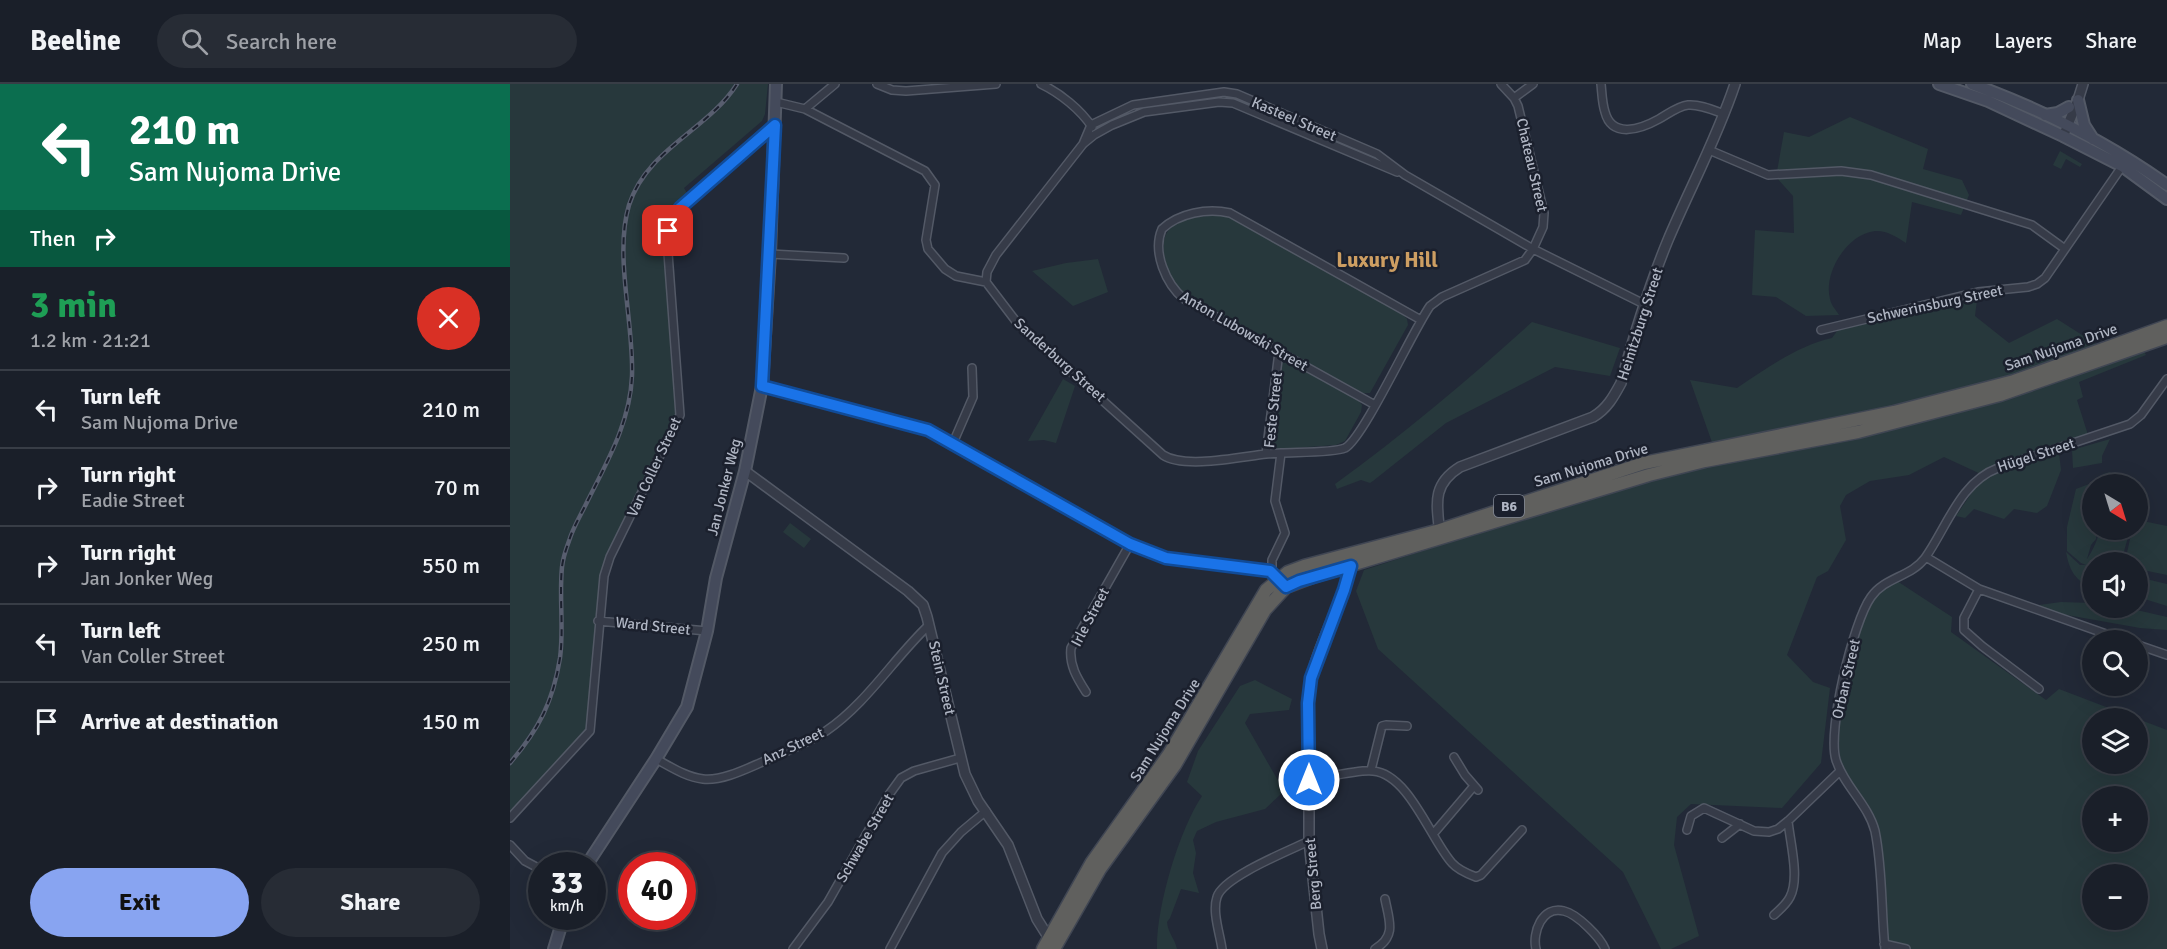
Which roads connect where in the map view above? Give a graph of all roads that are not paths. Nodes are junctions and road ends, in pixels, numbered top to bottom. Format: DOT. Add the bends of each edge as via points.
graph roads {
  1 [pos="776,84"];
  2 [pos="835,84"];
  3 [pos="877,84"];
  4 [pos="996,84"];
  5 [pos="1041,84"];
  6 [pos="1501,84"];
  7 [pos="1533,84"];
  8 [pos="1601,84"];
  9 [pos="1735,84"];
  10 [pos="1939,84"];
  11 [pos="1972,84"];
  12 [pos="2082,86"];
  13 [pos="1514,98"];
  14 [pos="2078,100"];
  15 [pos="776,102"];
  16 [pos="2068,107"];
  17 [pos="805,109"];
  18 [pos="1724,114"];
  19 [pos="2044,116"];
  20 [pos="775,125"];
  21 [pos="1091,125"];
  22 [pos="2062,129"];
  23 [pos="1094,135"];
  24 [pos="2095,140"];
  25 [pos="1083,144"];
  26 [pos="1709,150"];
  27 [pos="2125,162"];
  28 [pos="1405,175"];
  29 [pos="2167,184"];
  30 [pos="2167,199"];
  31 [pos="1533,249"];
  32 [pos="2065,249"];
  33 [pos="770,254"];
  34 [pos="844,258"];
  35 [pos="986,282"];
  36 [pos="1644,304"];
  37 [pos="1421,320"];
  38 [pos="2167,326"];
  39 [pos="1821,330"];
  40 [pos="2167,337"];
  41 [pos="1279,352"];
  42 [pos="972,368"];
  43 [pos="2167,379"];
  44 [pos="762,386"];
  45 [pos="1375,405"];
  46 [pos="953,443"];
  47 [pos="1281,453"];
  48 [pos="1266,454"];
  49 [pos="745,471"];
  50 [pos="1440,534"];
  51 [pos="1130,544"];
  52 [pos="1926,557"];
  53 [pos="1352,560"];
  54 [pos="1278,579"];
  55 [pos="1979,589"];
  56 [pos="598,621"];
  57 [pos="929,625"];
  58 [pos="2095,630"];
  59 [pos="707,631"];
  60 [pos="2148,649"];
  61 [pos="2167,656"];
  62 [pos="2039,688"];
  63 [pos="1086,692"];
  64 [pos="1407,726"];
  65 [pos="1454,757"];
  66 [pos="960,758"];
  67 [pos="656,759"];
  68 [pos="1371,770"];
  69 [pos="1840,771"];
  70 [pos="1309,780"];
  71 [pos="986,811"];
  72 [pos="510,818"];
  73 [pos="1788,820"];
  74 [pos="1740,824"];
  75 [pos="1522,830"];
  76 [pos="1687,830"];
  77 [pos="1434,833"];
  78 [pos="1722,838"];
  79 [pos="1309,841"];
  80 [pos="510,845"];
  81 [pos="595,852"];
  82 [pos="528,863"];
  83 [pos="1385,899"];
  84 [pos="1773,915"];
  85 [pos="560,930"];
  86 [pos="1052,946"];
  87 [pos="1885,946"];
  88 [pos="554,949"];
  89 [pos="793,949"];
  90 [pos="890,949"];
  91 [pos="1222,949"];
  92 [pos="1322,949"];
  93 [pos="1375,949"];
  94 [pos="1536,949"];
  95 [pos="1605,949"];
  96 [pos="1906,949"];
  1 -- 15 [label="main road, Jan Jonker Weg"];
  2 -- 17 [label="street"];
  3 -- 4 [label="street" via="906,91"];
  5 -- 21 [label="street" via="1060,95"];
  6 -- 13 [label="street, Chateau Street"];
  7 -- 13 [label="street"];
  8 -- 18 [label="street" via="1607,119 1621,129 1644,126 1689,105"];
  9 -- 18 [label="street, Heinitzburg Street"];
  10 -- 22 [label="main road"];
  11 -- 19 [label="main road"];
  12 -- 14 [label="street"];
  12 -- 16 [label="street"];
  13 -- 31 [label="street, Chateau Street" via="1544,213"];
  14 -- 22 [label="street"];
  14 -- 24 [label="main road" via="2084,125"];
  15 -- 17 [label="street"];
  15 -- 20 [label="main road, Jan Jonker Weg"];
  16 -- 19 [label="main road"];
  16 -- 22 [label="street"];
  17 -- 35 [label="street" via="925,171 935,191 926,240 928,249 952,274"];
  18 -- 26 [label="street, Heinitzburg Street"];
  19 -- 22 [label="main road"];
  20 -- 33 [label="main road, Jan Jonker Weg"];
  20 -- 56 [label="street, Van Coller Street" via="670,221 668,253 680,415 610,557"];
  21 -- 23 [label="street"];
  21 -- 25 [label="street, Kasteel Street"];
  21 -- 28 [label="street, Kasteel Street" via="1133,105 1228,92 1377,154"];
  22 -- 24 [label="main road"];
  22 -- 27 [label="main road"];
  23 -- 25 [label="street, Kasteel Street"];
  23 -- 28 [label="street, Kasteel Street" via="1144,112 1228,102"];
  24 -- 27 [label="main road"];
  25 -- 35 [label="street, Kasteel Street" via="996,255"];
  26 -- 32 [label="street" via="1768,175 1841,171 1871,175 2032,225"];
  26 -- 36 [label="street, Heinitzburg Street" via="1668,239"];
  27 -- 29 [label="main road"];
  27 -- 30 [label="main road"];
  27 -- 32 [label="street, Schwerinsburg Street"];
  28 -- 31 [label="street, Kasteel Street"];
  31 -- 36 [label="street, Kasteel Street"];
  31 -- 37 [label="street" via="1521,263 1442,297"];
  32 -- 39 [label="street, Schwerinsburg Street" via="2037,284 1978,292"];
  33 -- 34 [label="street"];
  33 -- 44 [label="main road, Jan Jonker Weg"];
  35 -- 48 [label="street, Sanderburg Street" via="1018,324 1169,458 1190,462"];
  36 -- 50 [label="street, Heinitzburg Street" via="1621,383 1605,408 1586,420 1450,473 1438,491"];
  37 -- 41 [label="street, Anton Lubowski Street" via="1230,213 1207,211 1169,222 1160,233 1159,248 1175,292"];
  37 -- 45 [label="street"];
  38 -- 50 [label="highway, Sam Nujoma Drive / B6" via="2002,384 1883,415 1644,463"];
  40 -- 50 [label="highway, Sam Nujoma Drive / B6" via="2000,395 1858,432 1648,475"];
  41 -- 45 [label="street, Anton Lubowski Street"];
  41 -- 48 [label="street, Feste Street"];
  42 -- 46 [label="street" via="974,394"];
  43 -- 52 [label="street, Hügel Street" via="2141,416 2130,424 1978,478"];
  44 -- 46 [label="street" via="916,425"];
  44 -- 49 [label="main road, Jan Jonker Weg"];
  45 -- 47 [label="street" via="1347,447"];
  46 -- 51 [label="street"];
  47 -- 48 [label="street, Feste Street"];
  47 -- 54 [label="street, Feste Street" via="1275,501 1285,533 1272,560"];
  49 -- 57 [label="street, Stein Street" via="919,600"];
  49 -- 59 [label="main road, Jan Jonker Weg" via="716,578"];
  50 -- 53 [label="highway, Sam Nujoma Drive / B6"];
  51 -- 54 [label="street" via="1166,558"];
  51 -- 63 [label="street, Irle Street" via="1071,648 1072,666"];
  52 -- 55 [label="street"];
  52 -- 69 [label="street, Orban Street" via="1913,569 1882,585 1865,609 1848,656 1836,710 1834,754"];
  53 -- 54 [label="highway, Sam Nujoma Drive / B6" via="1296,568"];
  53 -- 70 [label="street, Berg Street" via="1311,678"];
  54 -- 86 [label="highway, Sam Nujoma Drive / B6" via="1248,617 1160,770 1092,862"];
  55 -- 58 [label="street"];
  55 -- 62 [label="street" via="1964,618 1964,630"];
  56 -- 59 [label="street, Ward Street"];
  56 -- 72 [label="street, Van Coller Street" via="590,731"];
  57 -- 66 [label="street, Stein Street"];
  57 -- 67 [label="street, Anz Street" via="860,700 809,741 712,779 697,778"];
  59 -- 67 [label="main road, Jan Jonker Weg" via="687,707"];
  60 -- 61 [label="street"];
  64 -- 68 [label="street" via="1381,727"];
  65 -- 77 [label="street" via="1476,788"];
  66 -- 71 [label="street, Stein Street" via="970,786"];
  66 -- 89 [label="street, Schwabe Street" via="901,778 828,902"];
  67 -- 81 [label="main road, Jan Jonker Weg"];
  68 -- 70 [label="street"];
  68 -- 77 [label="street" via="1386,775 1399,786"];
  69 -- 73 [label="street"];
  69 -- 87 [label="street, Orban Street" via="1874,828"];
  70 -- 79 [label="street, Berg Street"];
  71 -- 86 [label="street, Stein Street" via="1008,845 1036,917"];
  71 -- 90 [label="street" via="942,853"];
  73 -- 74 [label="street" via="1769,832 1754,831"];
  73 -- 84 [label="street" via="1794,868 1792,894"];
  74 -- 76 [label="street" via="1704,808 1691,816"];
  74 -- 78 [label="street"];
  75 -- 77 [label="street" via="1478,877 1452,863"];
  79 -- 91 [label="street" via="1242,874 1220,890 1215,908"];
  79 -- 92 [label="street, Berg Street"];
  80 -- 82 [label="street"];
  83 -- 93 [label="street" via="1390,933"];
  85 -- 88 [label="main road"];
  87 -- 96 [label="street, Orban Street"];
  94 -- 95 [label="street" via="1533,939 1538,924 1560,910 1574,915 1600,939"];
}
